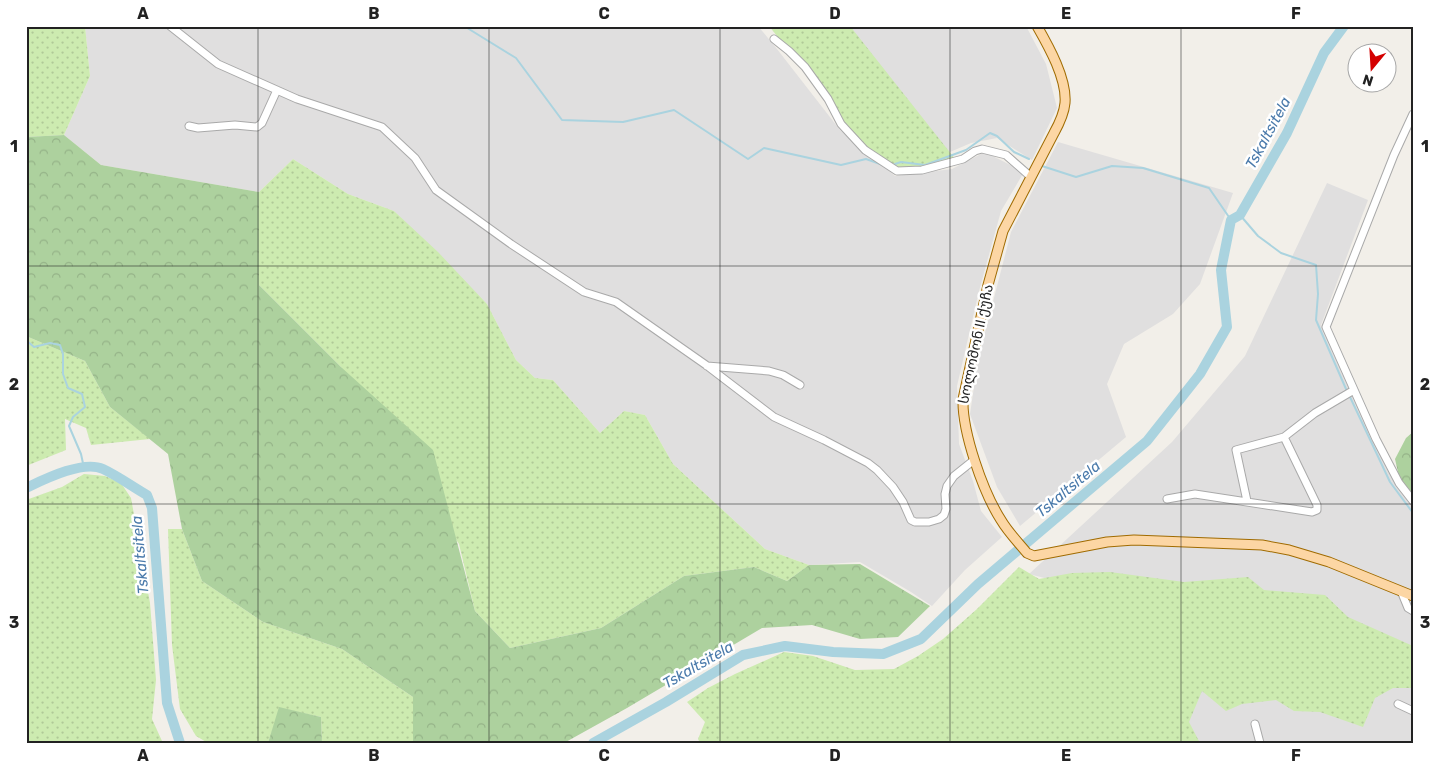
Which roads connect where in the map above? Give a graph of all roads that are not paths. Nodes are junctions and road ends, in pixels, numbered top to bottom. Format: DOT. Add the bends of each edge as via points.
graph roads {
  1 [pos="170,26"];
  2 [pos="1037,26"];
  3 [pos="774,39"];
  4 [pos="277,90"];
  5 [pos="1413,114"];
  6 [pos="189,126"];
  7 [pos="1031,177"];
  8 [pos="706,366"];
  9 [pos="800,385"];
  10 [pos="1354,390"];
  11 [pos="1284,437"];
  12 [pos="974,460"];
  13 [pos="1168,499"];
  14 [pos="1247,501"];
  15 [pos="1413,501"];
  16 [pos="1401,591"];
  17 [pos="1413,596"];
  18 [pos="1413,611"];
  19 [pos="1398,704"];
  20 [pos="1413,711"];
  21 [pos="1255,724"];
  22 [pos="1260,743"];
  1 -- 4 [label="street" via="218,64"];
  2 -- 7 [label="main road, სოლომონ II ქუჩა" via="1063,84 1065,103 1061,118"];
  3 -- 7 [label="street" via="805,67 841,124 865,150 897,171 922,170 963,159 982,149 1006,155"];
  4 -- 6 [label="street" via="257,127"];
  4 -- 8 [label="street" via="382,127 416,158 436,190 584,292 616,302"];
  5 -- 10 [label="street" via="1326,327"];
  7 -- 12 [label="main road, სოლომონ II ქუჩა" via="1003,231 963,399 962,414"];
  8 -- 9 [label="street" via="769,370"];
  8 -- 12 [label="street" via="774,417 868,463 893,487 915,522 929,522 944,515 947,486"];
  10 -- 11 [label="street" via="1315,413"];
  10 -- 15 [label="street" via="1380,448"];
  11 -- 14 [label="street" via="1236,450"];
  11 -- 14 [label="street" via="1317,505 1316,510 1312,512"];
  12 -- 16 [label="main road, სოლომონ II ქუჩა" via="991,502 1027,553 1037,556 1100,543 1134,540 1262,545 1329,562"];
  13 -- 14 [label="street" via="1195,494"];
  16 -- 17 [label="main road"];
  16 -- 18 [label="street" via="1408,608"];
  19 -- 20 [label="street"];
  21 -- 22 [label="street"];
}
